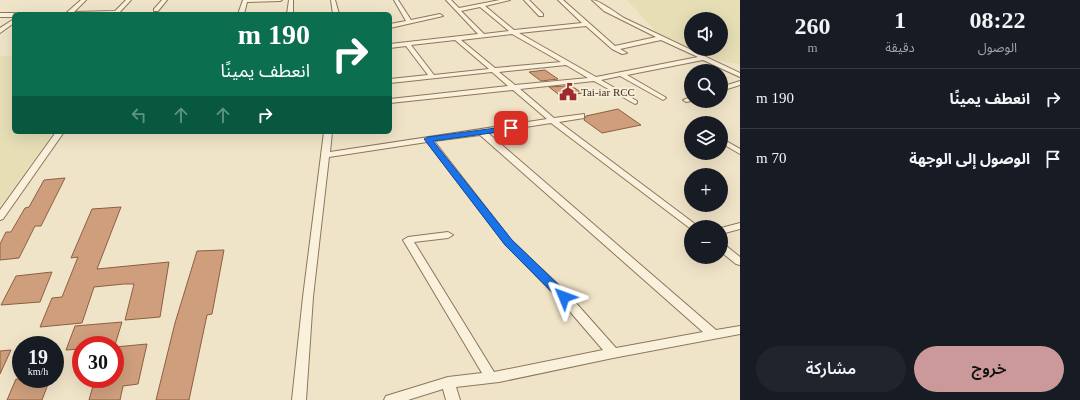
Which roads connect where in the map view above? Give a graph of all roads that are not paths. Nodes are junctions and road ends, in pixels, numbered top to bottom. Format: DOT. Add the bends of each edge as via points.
graph roads {
  1 [pos="84,0"];
  2 [pos="129,0"];
  3 [pos="165,0"];
  4 [pos="245,0"];
  5 [pos="280,0"];
  6 [pos="291,0"];
  7 [pos="333,0"];
  8 [pos="396,0"];
  9 [pos="448,0"];
  10 [pos="508,0"];
  11 [pos="526,0"];
  12 [pos="560,0"];
  13 [pos="594,0"];
  14 [pos="482,6"];
  15 [pos="156,10"];
  16 [pos="457,10"];
  17 [pos="70,12"];
  18 [pos="118,12"];
  19 [pos="242,12"];
  20 [pos="290,12"];
  21 [pos="336,12"];
  22 [pos="0,15"];
  23 [pos="12,15"];
  24 [pos="541,15"];
  25 [pos="440,16"];
  26 [pos="12,22"];
  27 [pos="409,22"];
  28 [pos="586,24"];
  29 [pos="392,26"];
  30 [pos="0,31"];
  31 [pos="513,32"];
  32 [pos="482,35"];
  33 [pos="456,38"];
  34 [pos="660,38"];
  35 [pos="407,44"];
  36 [pos="392,46"];
  37 [pos="614,48"];
  38 [pos="624,53"];
  39 [pos="703,58"];
  40 [pos="567,63"];
  41 [pos="716,64"];
  42 [pos="728,67"];
  43 [pos="740,67"];
  44 [pos="728,70"];
  45 [pos="494,71"];
  46 [pos="621,74"];
  47 [pos="740,75"];
  48 [pos="433,77"];
  49 [pos="594,79"];
  50 [pos="392,81"];
  51 [pos="740,83"];
  52 [pos="728,87"];
  53 [pos="513,88"];
  54 [pos="663,98"];
  55 [pos="392,101"];
  56 [pos="635,102"];
  57 [pos="581,116"];
  58 [pos="553,121"];
  59 [pos="482,132"];
  60 [pos="59,134"];
  61 [pos="328,134"];
  62 [pos="428,139"];
  63 [pos="728,144"];
  64 [pos="740,152"];
  65 [pos="325,155"];
  66 [pos="0,217"];
  67 [pos="685,220"];
  68 [pos="740,226"];
  69 [pos="728,229"];
  70 [pos="448,234"];
  71 [pos="728,253"];
  72 [pos="740,262"];
  73 [pos="740,330"];
  74 [pos="713,334"];
  75 [pos="613,353"];
  76 [pos="491,378"];
  77 [pos="448,382"];
  78 [pos="299,400"];
  79 [pos="391,400"];
  80 [pos="453,400"];
  1 -- 17 [label="street"];
  2 -- 18 [label="street"];
  3 -- 15 [label="street"];
  4 -- 5 [label="street"];
  4 -- 19 [label="street"];
  6 -- 20 [label="street"];
  7 -- 21 [label="street"];
  8 -- 27 [label="street"];
  9 -- 16 [label="street"];
  10 -- 14 [label="street"];
  11 -- 24 [label="street"];
  12 -- 28 [label="street"];
  13 -- 34 [label="street" via="617,16"];
  14 -- 16 [label="street"];
  14 -- 31 [label="street"];
  16 -- 32 [label="street"];
  22 -- 23 [label="street"];
  25 -- 27 [label="street"];
  26 -- 30 [label="street"];
  27 -- 29 [label="street"];
  28 -- 31 [label="street"];
  28 -- 37 [label="street"];
  31 -- 32 [label="street"];
  31 -- 40 [label="street"];
  32 -- 33 [label="street"];
  33 -- 35 [label="street"];
  33 -- 45 [label="street"];
  34 -- 37 [label="street"];
  34 -- 39 [label="street"];
  35 -- 36 [label="street"];
  35 -- 48 [label="street"];
  37 -- 38 [label="street"];
  39 -- 41 [label="street"];
  39 -- 46 [label="street"];
  40 -- 45 [label="street"];
  40 -- 49 [label="street"];
  42 -- 43 [label="street"];
  44 -- 47 [label="street"];
  45 -- 48 [label="street"];
  45 -- 53 [label="street"];
  46 -- 49 [label="street"];
  46 -- 54 [label="street"];
  48 -- 50 [label="street"];
  49 -- 53 [label="street"];
  49 -- 56 [label="street"];
  51 -- 52 [label="street"];
  53 -- 55 [label="street"];
  53 -- 58 [label="street"];
  57 -- 58 [label="street"];
  58 -- 59 [label="street"];
  58 -- 67 [label="street"];
  59 -- 62 [label="street"];
  59 -- 74 [label="street"];
  60 -- 66 [label="street"];
  61 -- 65 [label="street"];
  62 -- 65 [label="street"];
  62 -- 75 [label="street" via="508,242 564,297"];
  63 -- 64 [label="street"];
  65 -- 78 [label="street"];
  68 -- 69 [label="street"];
  70 -- 76 [label="street" via="408,240"];
  71 -- 72 [label="street"];
  73 -- 74 [label="street"];
  74 -- 75 [label="street"];
  75 -- 76 [label="street"];
  76 -- 77 [label="street"];
  77 -- 79 [label="street"];
  77 -- 80 [label="street"];
}
